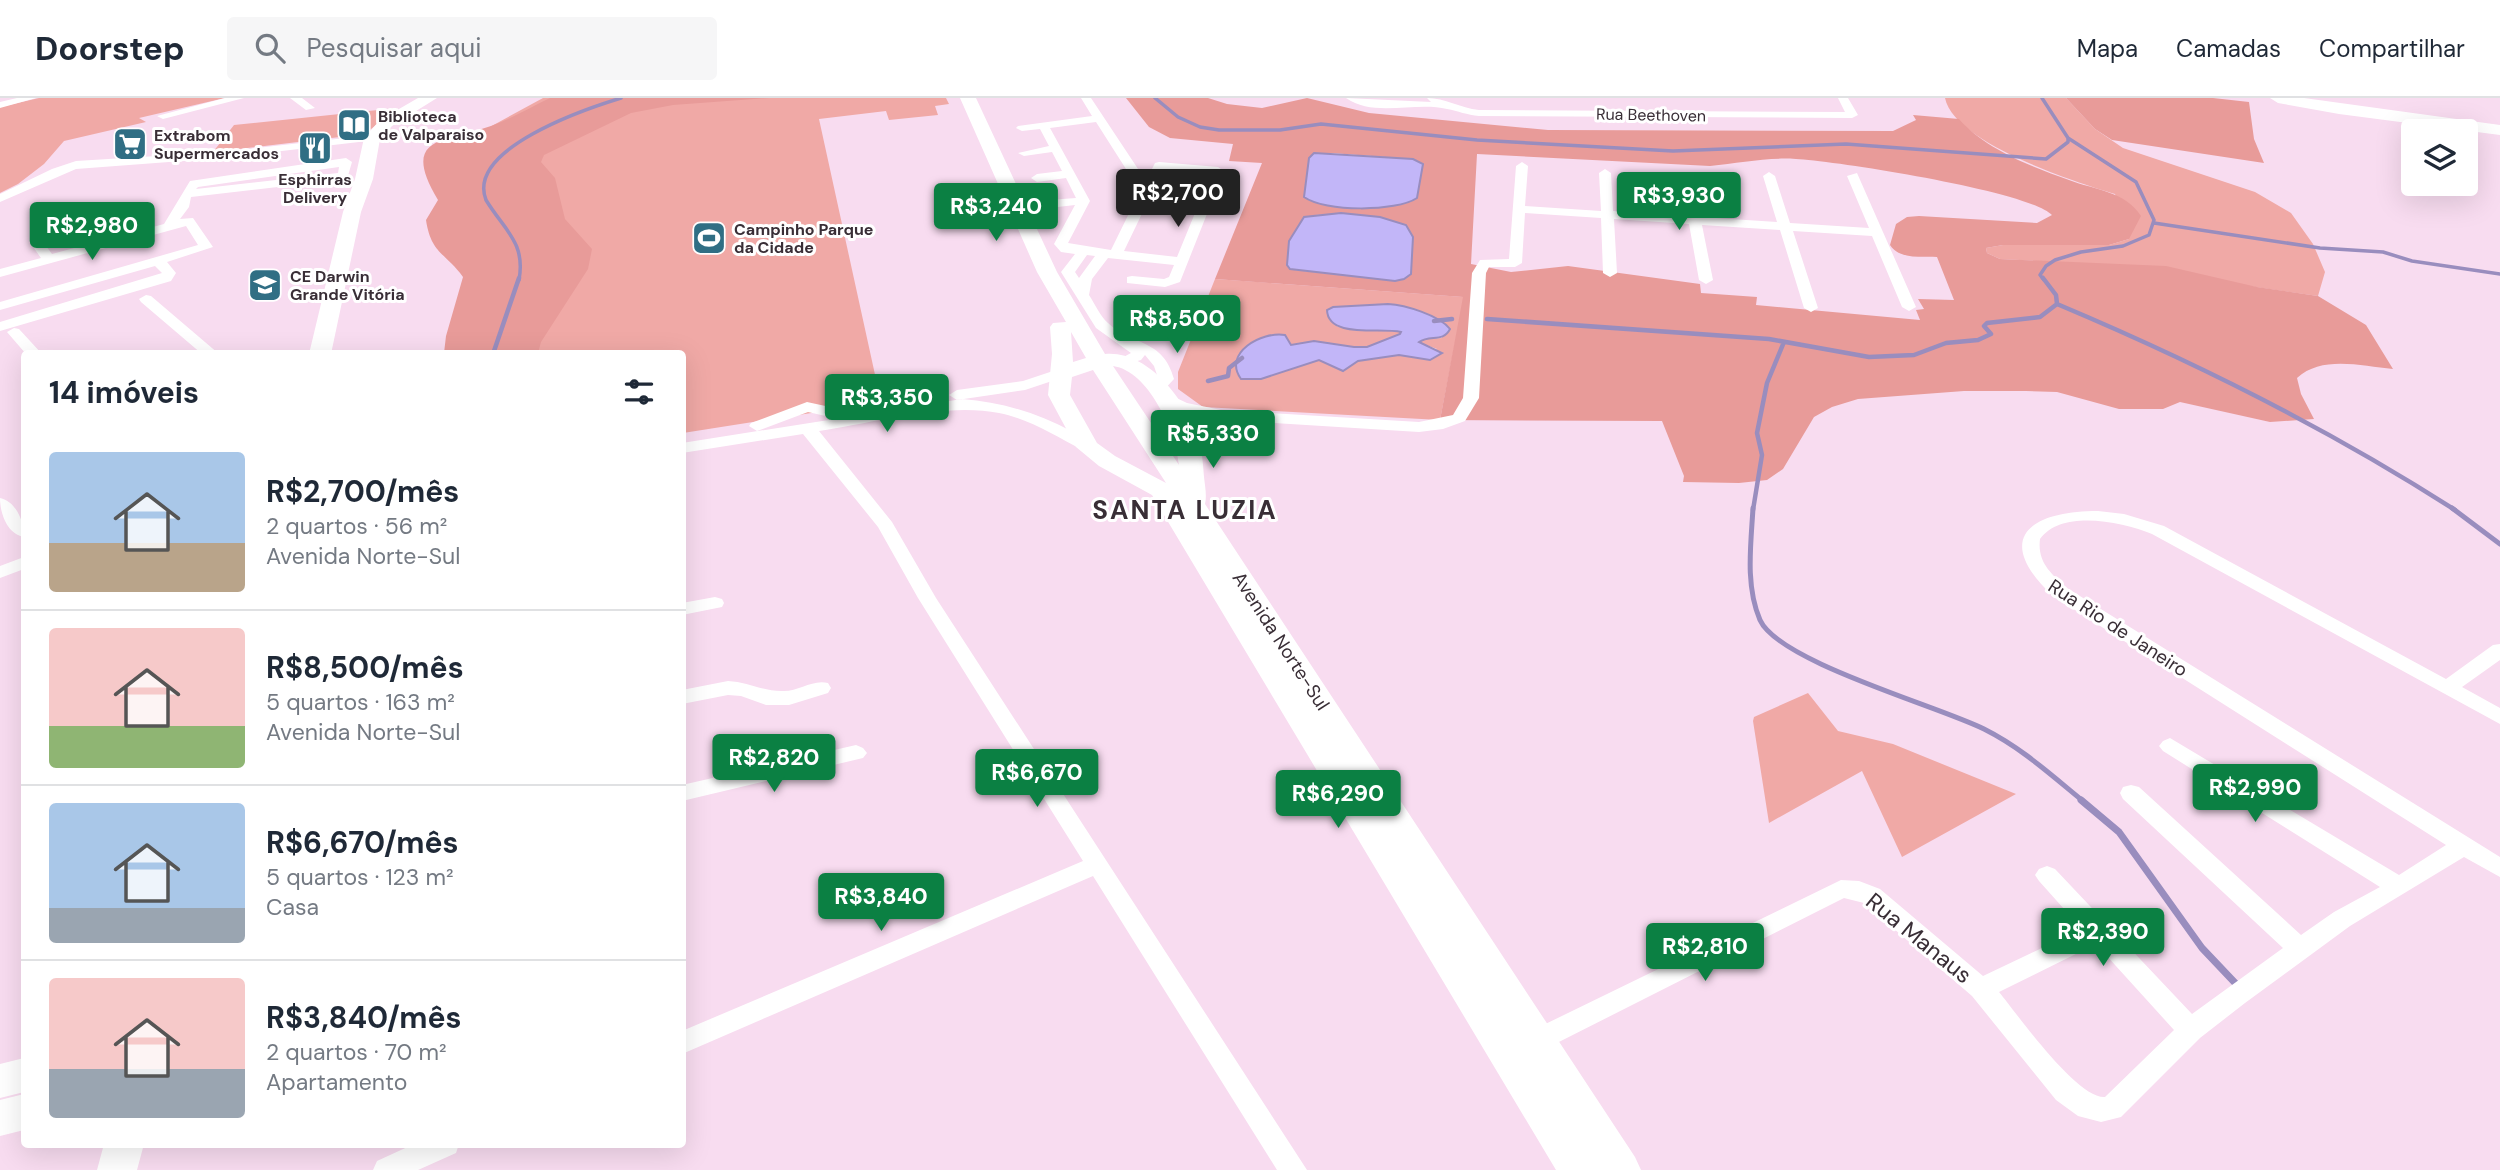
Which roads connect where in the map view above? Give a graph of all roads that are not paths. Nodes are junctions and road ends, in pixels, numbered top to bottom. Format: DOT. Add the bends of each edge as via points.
graph roads {
  1 [pos="30,98"];
  2 [pos="239,98"];
  3 [pos="295,98"];
  4 [pos="429,98"];
  5 [pos="955,98"];
  6 [pos="968,98"];
  7 [pos="1086,98"];
  8 [pos="1351,98"];
  9 [pos="1433,98"];
  10 [pos="1621,98"];
  11 [pos="1843,98"];
  12 [pos="2278,98"];
  13 [pos="0,105"];
  14 [pos="1445,105"];
  15 [pos="310,108"];
  16 [pos="1629,114"];
  17 [pos="163,116"];
  18 [pos="1099,118"];
  19 [pos="1044,125"];
  20 [pos="1022,128"];
  21 [pos="2500,131"];
  22 [pos="373,138"];
  23 [pos="1056,148"];
  24 [pos="1024,153"];
  25 [pos="206,156"];
  26 [pos="346,162"];
  27 [pos="367,166"];
  28 [pos="1522,166"];
  29 [pos="1605,173"];
  30 [pos="1070,174"];
  31 [pos="1155,174"];
  32 [pos="1135,175"];
  33 [pos="343,176"];
  34 [pos="1769,176"];
  35 [pos="1853,176"];
  36 [pos="1686,177"];
  37 [pos="1037,178"];
  38 [pos="190,189"];
  39 [pos="211,192"];
  40 [pos="1147,192"];
  41 [pos="0,198"];
  42 [pos="1084,201"];
  43 [pos="1049,204"];
  44 [pos="1517,209"];
  45 [pos="1608,215"];
  46 [pos="1694,220"];
  47 [pos="189,221"];
  48 [pos="169,226"];
  49 [pos="1784,226"];
  50 [pos="1875,232"];
  51 [pos="1082,253"];
  52 [pos="1109,256"];
  53 [pos="158,261"];
  54 [pos="1183,262"];
  55 [pos="1047,272"];
  56 [pos="1068,272"];
  57 [pos="1090,272"];
  58 [pos="0,273"];
  59 [pos="1610,273"];
  60 [pos="1132,280"];
  61 [pos="1706,281"];
  62 [pos="50,291"];
  63 [pos="146,299"];
  64 [pos="0,306"];
  65 [pos="1909,307"];
  66 [pos="1811,308"];
  67 [pos="60,310"];
  68 [pos="1074,310"];
  69 [pos="7,330"];
  70 [pos="30,350"];
  71 [pos="207,350"];
  72 [pos="321,350"];
  73 [pos="1126,351"];
  74 [pos="1082,367"];
  75 [pos="1159,393"];
  76 [pos="1246,416"];
  77 [pos="781,419"];
  78 [pos="813,424"];
  79 [pos="686,438"];
  80 [pos="686,447"];
  81 [pos="1163,452"];
  82 [pos="1097,454"];
  83 [pos="1161,490"];
  84 [pos="0,503"];
  85 [pos="21,529"];
  86 [pos="21,564"];
  87 [pos="0,572"];
  88 [pos="715,603"];
  89 [pos="686,609"];
  90 [pos="2500,650"];
  91 [pos="821,688"];
  92 [pos="2447,688"];
  93 [pos="686,696"];
  94 [pos="2500,717"];
  95 [pos="2170,746"];
  96 [pos="856,753"];
  97 [pos="686,792"];
  98 [pos="2131,793"];
  99 [pos="2464,845"];
  100 [pos="1098,864"];
  101 [pos="2500,868"];
  102 [pos="2047,876"];
  103 [pos="2399,887"];
  104 [pos="2100,931"];
  105 [pos="2299,948"];
  106 [pos="1981,989"];
  107 [pos="2191,1030"];
  108 [pos="1538,1040"];
  109 [pos="686,1041"];
  110 [pos="21,1076"];
  111 [pos="0,1081"];
  112 [pos="21,1113"];
  113 [pos="0,1118"];
  114 [pos="123,1148"];
  115 [pos="437,1148"];
  116 [pos="117,1170"];
  117 [pos="387,1170"];
  118 [pos="1293,1170"];
  119 [pos="1578,1170"];
  120 [pos="1620,1170"];
  1 -- 13 [label="street"];
  2 -- 17 [label="street"];
  3 -- 15 [label="street"];
  4 -- 22 [label="main road" via="386,123"];
  5 -- 68 [label="main road, Avenida Norte-Sul" via="1037,286"];
  6 -- 55 [label="main road, Avenida Norte-Sul"];
  7 -- 18 [label="street"];
  8 -- 14 [label="street" via="1380,104"];
  9 -- 14 [label="street, Rua Beethoven"];
  10 -- 16 [label="street"];
  11 -- 16 [label="street, Rua Beethoven" via="1853,113 1849,116"];
  12 -- 21 [label="main road"];
  14 -- 16 [label="street, Rua Beethoven" via="1479,113"];
  18 -- 19 [label="street"];
  18 -- 32 [label="street"];
  19 -- 20 [label="street"];
  19 -- 23 [label="street"];
  22 -- 25 [label="street"];
  22 -- 27 [label="main road"];
  23 -- 24 [label="street"];
  23 -- 30 [label="street"];
  25 -- 38 [label="street" via="190,174"];
  25 -- 41 [label="street" via="66,167"];
  26 -- 27 [label="street"];
  26 -- 33 [label="street"];
  26 -- 38 [label="street"];
  27 -- 33 [label="street"];
  27 -- 72 [label="main road"];
  28 -- 44 [label="street"];
  29 -- 45 [label="street"];
  30 -- 37 [label="street"];
  30 -- 42 [label="street"];
  31 -- 32 [label="street"];
  31 -- 40 [label="street"];
  31 -- 54 [label="street" via="1159,166 1218,171"];
  32 -- 40 [label="street"];
  33 -- 39 [label="street"];
  34 -- 49 [label="street"];
  35 -- 50 [label="street"];
  36 -- 46 [label="street"];
  38 -- 39 [label="street"];
  38 -- 48 [label="street"];
  39 -- 47 [label="street"];
  40 -- 52 [label="street"];
  42 -- 43 [label="street"];
  42 -- 51 [label="street" via="1061,244 1068,251"];
  44 -- 45 [label="street"];
  44 -- 76 [label="street" via="1515,263 1485,263 1479,273 1471,398 1458,418 1419,428"];
  45 -- 46 [label="street"];
  45 -- 59 [label="street"];
  46 -- 49 [label="street"];
  46 -- 61 [label="street"];
  47 -- 48 [label="street"];
  47 -- 53 [label="street" via="206,247"];
  48 -- 58 [label="street"];
  49 -- 50 [label="street"];
  49 -- 66 [label="street"];
  50 -- 65 [label="street"];
  51 -- 52 [label="street"];
  51 -- 56 [label="street"];
  52 -- 54 [label="street"];
  52 -- 57 [label="street"];
  53 -- 62 [label="street"];
  53 -- 67 [label="street" via="169,274 166,278"];
  54 -- 60 [label="street" via="1169,282"];
  55 -- 56 [label="street"];
  55 -- 68 [label="main road, Avenida Norte-Sul"];
  56 -- 57 [label="street"];
  56 -- 68 [label="street"];
  57 -- 68 [label="street"];
  62 -- 64 [label="street"];
  62 -- 67 [label="street"];
  63 -- 71 [label="street"];
  67 -- 69 [label="street"];
  68 -- 73 [label="main road"];
  68 -- 74 [label="main road"];
  68 -- 74 [label="main road, Avenida Norte-Sul"];
  69 -- 70 [label="street"];
  73 -- 74 [label="main road"];
  73 -- 75 [label="main road"];
  74 -- 78 [label="street" via="1042,381"];
  74 -- 81 [label="main road, Avenida Norte-Sul"];
  74 -- 82 [label="main road" via="1059,395"];
  75 -- 76 [label="street" via="1190,409"];
  75 -- 81 [label="main road"];
  76 -- 81 [label="street" via="1219,423"];
  77 -- 78 [label="street" via="782,424"];
  77 -- 78 [label="street" via="807,407"];
  77 -- 79 [label="street"];
  78 -- 80 [label="street"];
  78 -- 82 [label="street" via="976,404 1030,415"];
  78 -- 100 [label="street" via="886,526"];
  81 -- 82 [label="main road" via="1122,463"];
  81 -- 83 [label="main road, Avenida Norte-Sul"];
  81 -- 108 [label="main road, Avenida Norte-Sul"];
  82 -- 83 [label="main road"];
  83 -- 119 [label="main road, Avenida Norte-Sul"];
  84 -- 85 [label="street"];
  86 -- 87 [label="street"];
  88 -- 89 [label="street"];
  90 -- 92 [label="street"];
  91 -- 93 [label="street" via="789,698 766,698 728,688"];
  92 -- 94 [label="street, Rua Rio de Janeiro"];
  92 -- 99 [label="street, Rua Rio de Janeiro" via="2137,522 2089,516 2058,519 2029,538 2033,563 2042,578 2060,592"];
  95 -- 103 [label="street"];
  96 -- 97 [label="street"];
  98 -- 105 [label="street"];
  99 -- 101 [label="street, Rua Rio de Janeiro"];
  99 -- 103 [label="street"];
  100 -- 109 [label="street"];
  100 -- 118 [label="street"];
  102 -- 104 [label="street"];
  103 -- 105 [label="street"];
  104 -- 106 [label="street"];
  104 -- 107 [label="street"];
  105 -- 107 [label="street"];
  106 -- 107 [label="street, Rua Manaus" via="2066,1092 2087,1107 2101,1110 2112,1108"];
  106 -- 108 [label="street, Rua Manaus" via="1872,896 1841,889"];
  108 -- 120 [label="main road, Avenida Norte-Sul"];
  110 -- 111 [label="main road"];
  112 -- 113 [label="main road"];
  114 -- 116 [label="main road"];
  115 -- 117 [label="street"];
}
